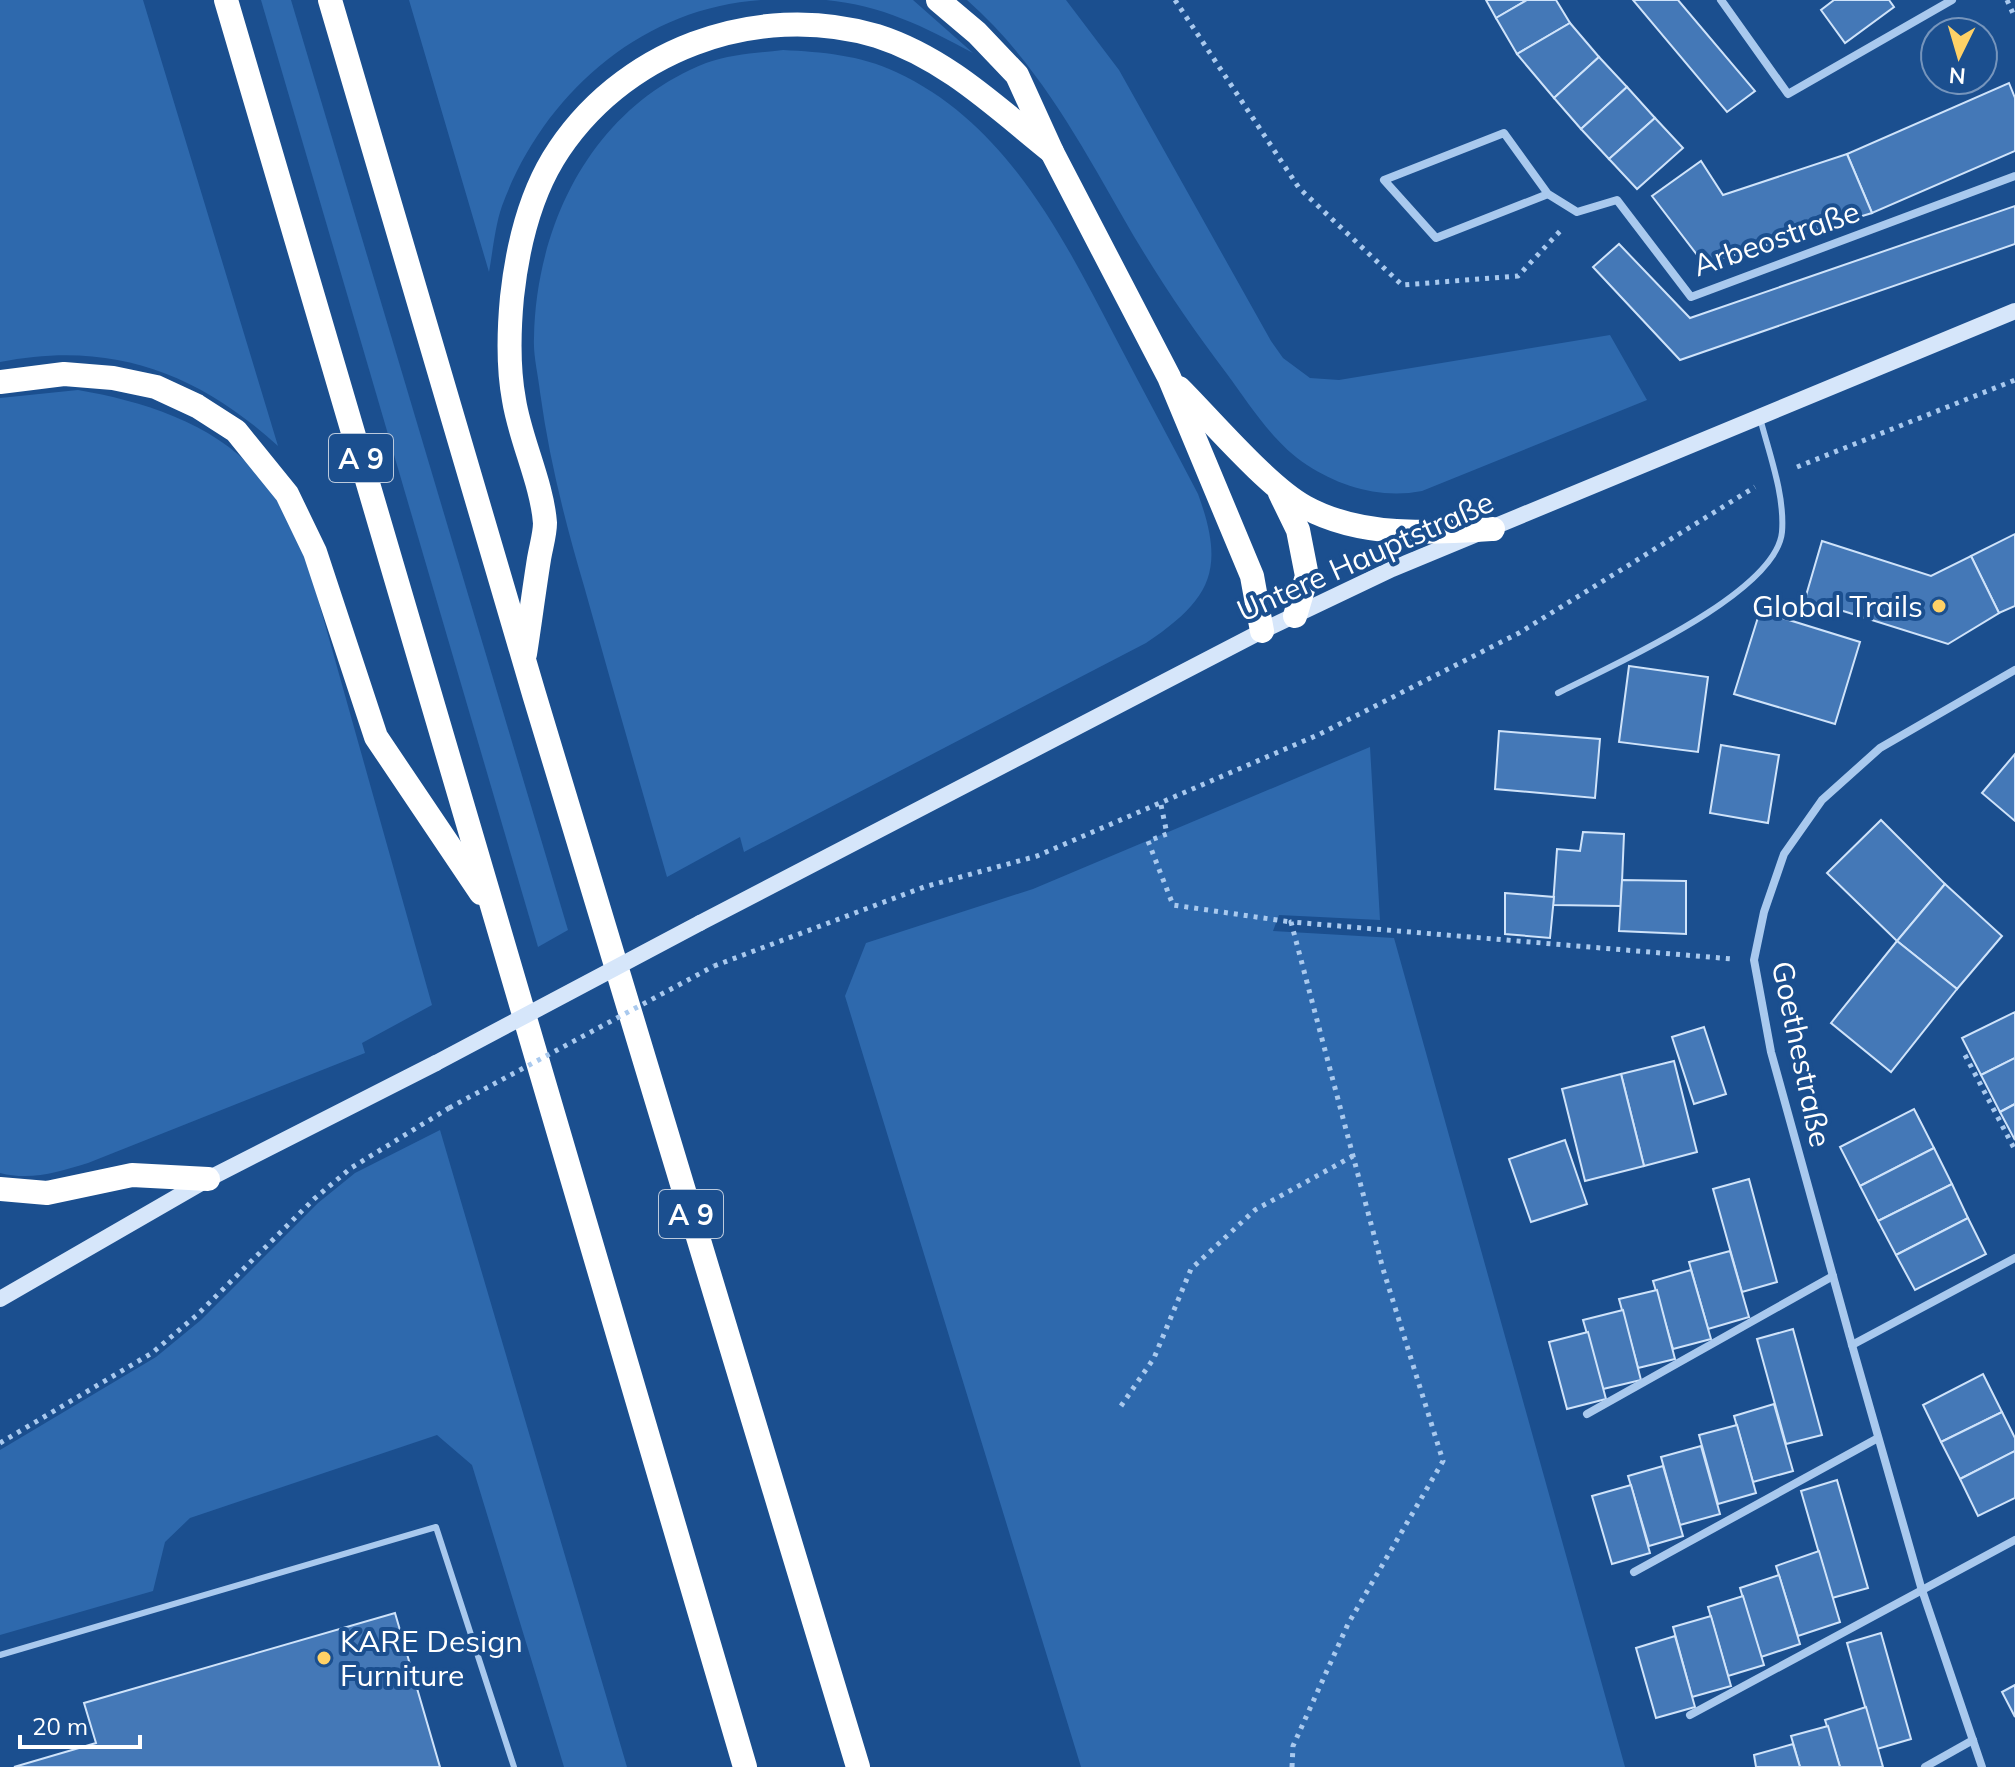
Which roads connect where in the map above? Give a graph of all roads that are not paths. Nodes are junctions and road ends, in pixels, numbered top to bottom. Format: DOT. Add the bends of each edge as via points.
graph roads {
  1 [pos="226,0"];
  2 [pos="330,0"];
  3 [pos="938,0"];
  4 [pos="1721,0"];
  5 [pos="1952,0"];
  6 [pos="1052,152"];
  7 [pos="2015,176"];
  8 [pos="1548,194"];
  9 [pos="2015,311"];
  10 [pos="1169,377"];
  11 [pos="0,382"];
  12 [pos="1760,418"];
  13 [pos="1274,483"];
  14 [pos="1493,529"];
  15 [pos="1295,616"];
  16 [pos="1262,631"];
  17 [pos="524,660"];
  18 [pos="2015,670"];
  19 [pos="1558,693"];
  20 [pos="496,915"];
  21 [pos="208,1179"];
  22 [pos="0,1189"];
  23 [pos="2015,1258"];
  24 [pos="1833,1276"];
  25 [pos="0,1299"];
  26 [pos="1852,1345"];
  27 [pos="1587,1414"];
  28 [pos="1878,1438"];
  29 [pos="2015,1540"];
  30 [pos="1634,1572"];
  31 [pos="1921,1587"];
  32 [pos="0,1655"];
  33 [pos="1690,1715"];
  34 [pos="1973,1740"];
  35 [pos="514,1767"];
  36 [pos="745,1767"];
  37 [pos="858,1767"];
  38 [pos="1925,1767"];
  39 [pos="1982,1767"];
  1 -- 20 [label="highway, A 9"];
  2 -- 17 [label="highway, A 9"];
  3 -- 6 [label="highway" via="1017,75"];
  4 -- 5 [label="street" via="1788,94"];
  6 -- 10 [label="highway"];
  6 -- 17 [label="highway" via="950,70 876,35 831,25 740,27 696,39 609,90 552,161 531,211 514,287 513,399 545,523"];
  7 -- 8 [label="street, Arbeostraße" via="1691,297 1617,200 1577,212"];
  8 -- 8 [label="street" via="1436,238 1384,180 1504,133"];
  9 -- 12 [label="main road, Untere Hauptstraße"];
  10 -- 13 [label="highway"];
  10 -- 16 [label="highway" via="1247,563"];
  11 -- 20 [label="highway" via="64,374 113,378 156,387 236,431 287,494 315,552 376,737"];
  12 -- 14 [label="main road, Untere Hauptstraße"];
  12 -- 19 [label="lane" via="1775,476 1782,535 1760,575 1701,618"];
  13 -- 14 [label="highway" via="1304,507 1341,522 1425,534"];
  13 -- 15 [label="highway" via="1298,530 1307,576"];
  14 -- 15 [label="main road, Untere Hauptstraße" via="1392,569"];
  15 -- 16 [label="main road, Untere Hauptstraße"];
  16 -- 21 [label="main road, Untere Hauptstraße, bridge"];
  17 -- 37 [label="highway, A 9"];
  18 -- 24 [label="street, Goethestraße" via="1880,748 1822,800 1784,854 1764,912 1754,960 1771,1052"];
  20 -- 36 [label="highway, A 9"];
  21 -- 22 [label="highway" via="132,1175 47,1193"];
  21 -- 25 [label="main road, Untere Hauptstraße"];
  23 -- 26 [label="street"];
  24 -- 26 [label="street, Goethestraße"];
  24 -- 27 [label="street"];
  26 -- 28 [label="street, Goethestraße"];
  28 -- 30 [label="street"];
  28 -- 31 [label="street, Goethestraße"];
  29 -- 31 [label="street"];
  31 -- 33 [label="street"];
  31 -- 34 [label="street, Goethestraße"];
  32 -- 35 [label="lane" via="436,1527"];
  34 -- 38 [label="street"];
  34 -- 39 [label="street, Goethestraße"];
}
